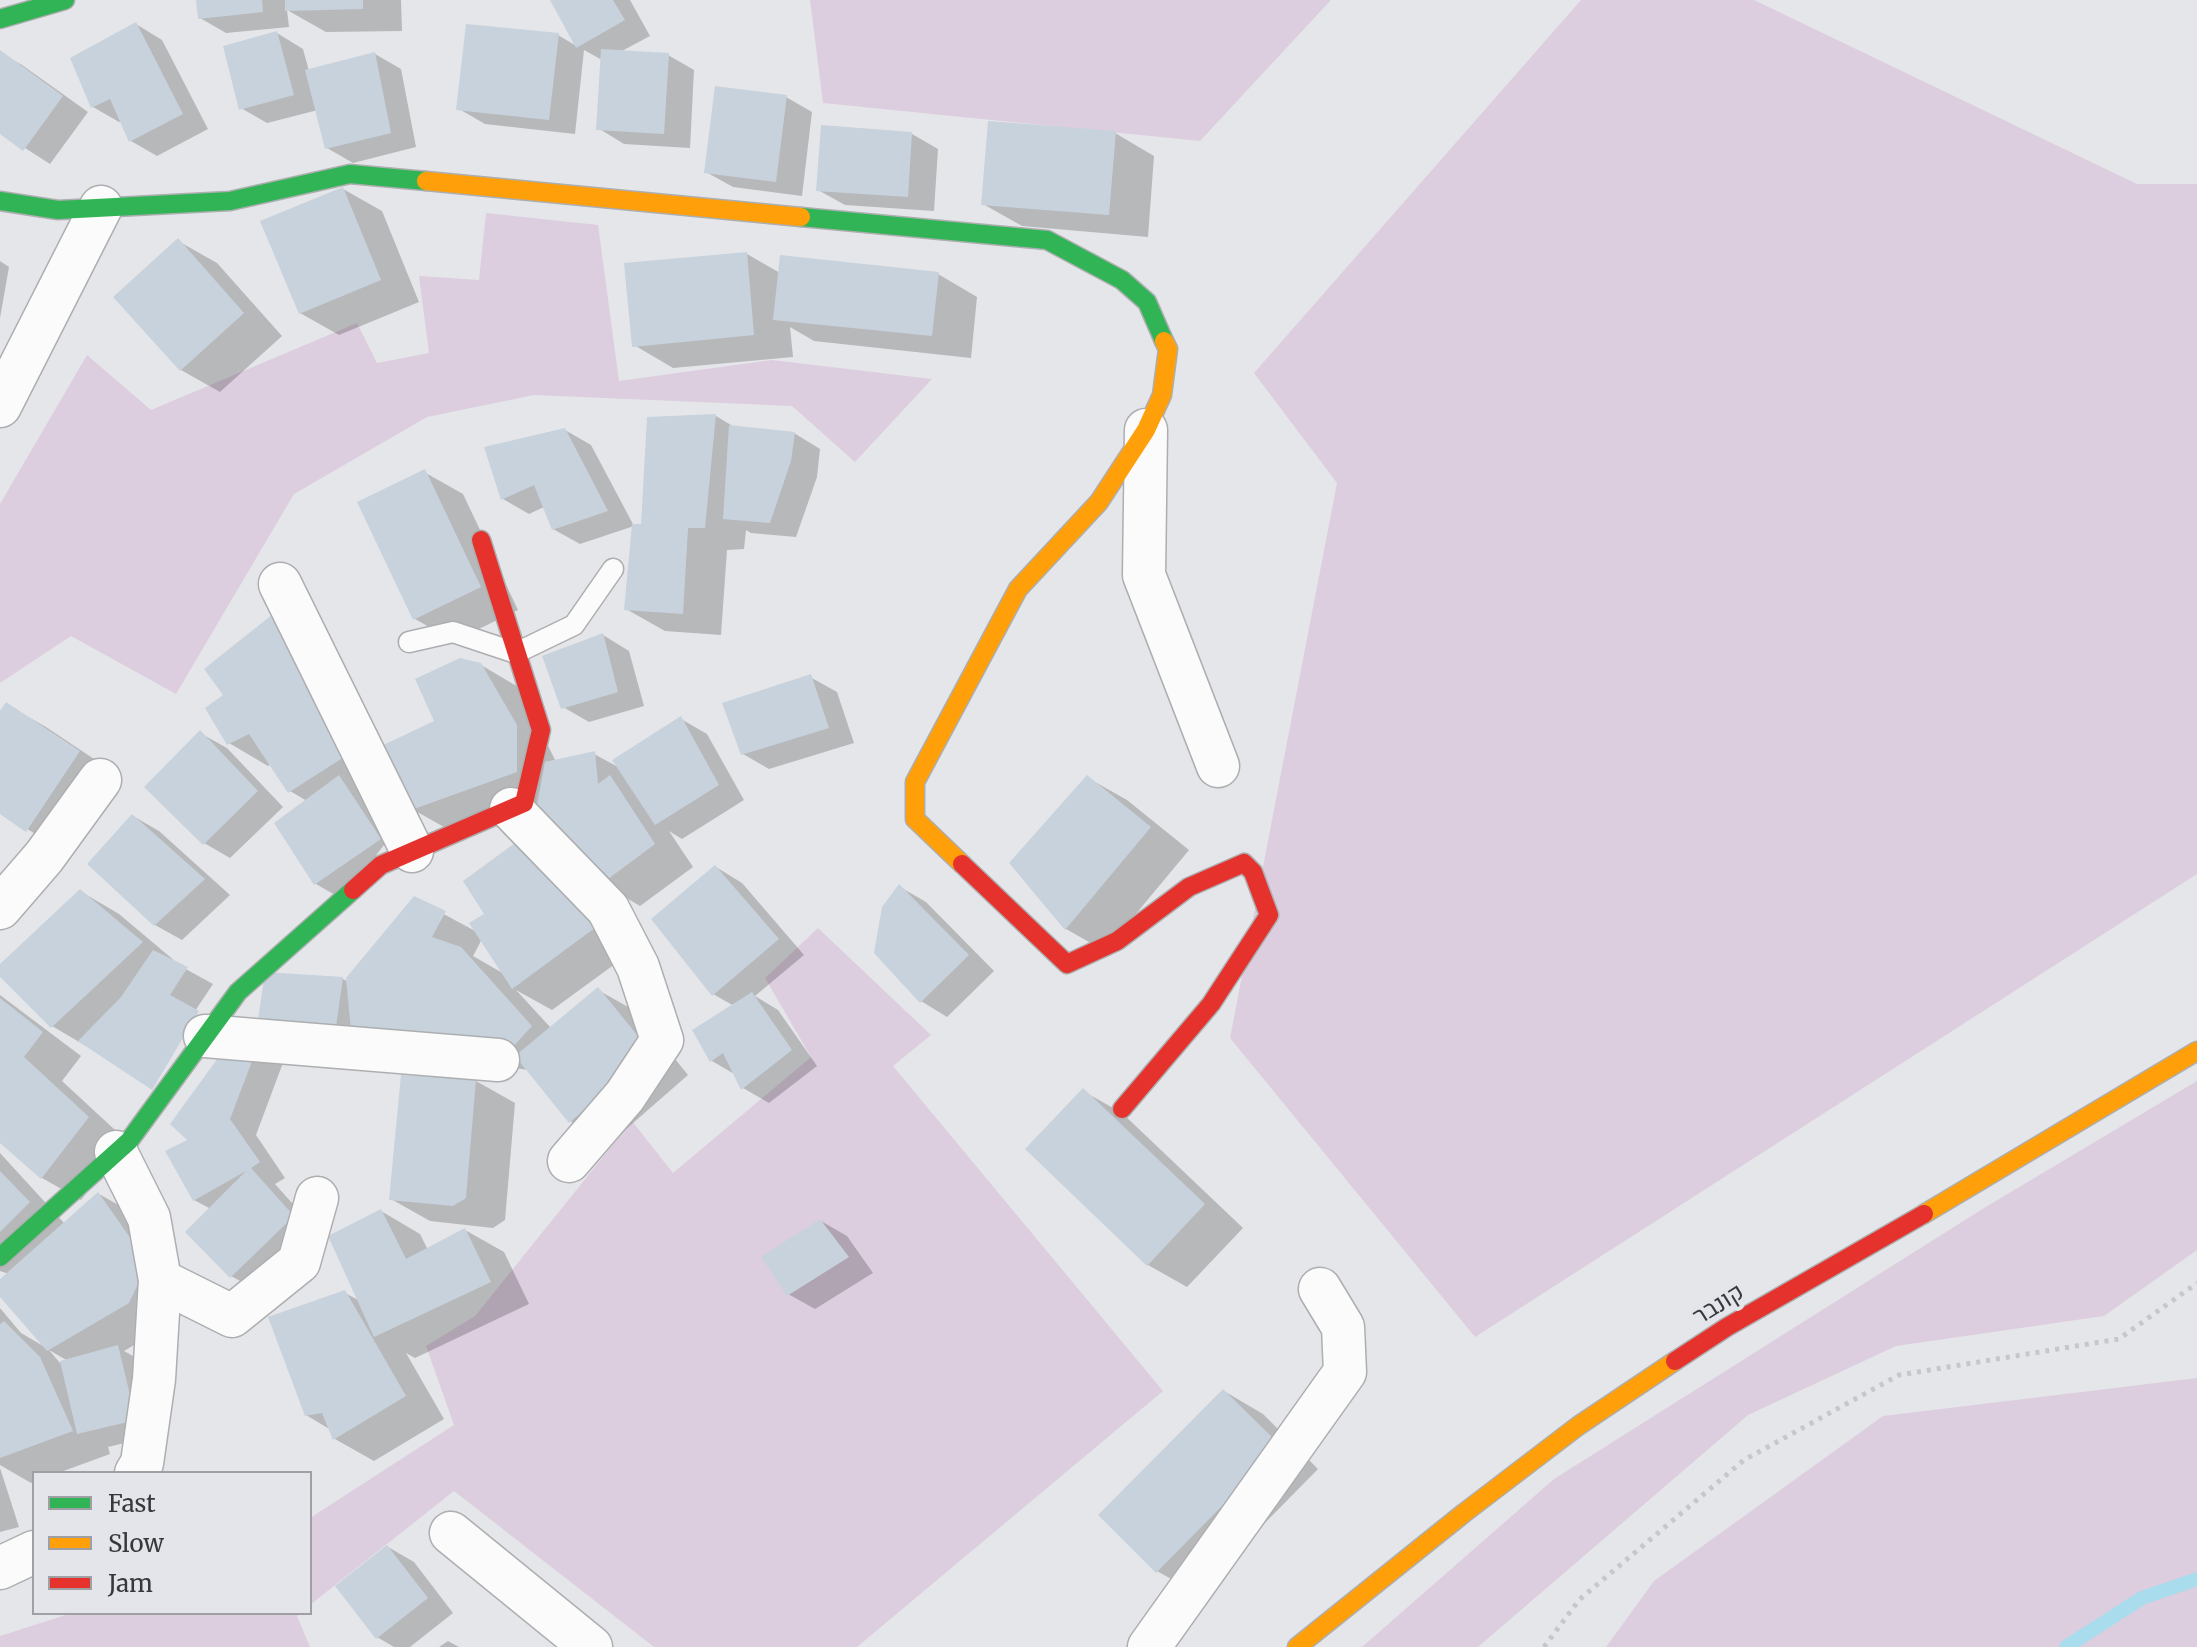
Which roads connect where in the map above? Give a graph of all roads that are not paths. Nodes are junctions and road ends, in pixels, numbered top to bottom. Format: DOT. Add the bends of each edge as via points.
graph roads {
  1 [pos="65,0"];
  2 [pos="0,19"];
  3 [pos="0,201"];
  4 [pos="101,207"];
  5 [pos="0,406"];
  6 [pos="1146,430"];
  7 [pos="481,540"];
  8 [pos="613,569"];
  9 [pos="280,584"];
  10 [pos="409,642"];
  11 [pos="516,653"];
  12 [pos="1218,766"];
  13 [pos="100,780"];
  14 [pos="511,809"];
  15 [pos="412,851"];
  16 [pos="0,908"];
  17 [pos="205,1036"];
  18 [pos="2197,1051"];
  19 [pos="498,1060"];
  20 [pos="1122,1109"];
  21 [pos="116,1152"];
  22 [pos="569,1161"];
  23 [pos="317,1198"];
  24 [pos="0,1257"];
  25 [pos="160,1280"];
  26 [pos="1320,1289"];
  27 [pos="137,1471"];
  28 [pos="451,1533"];
  29 [pos="32,1553"];
  30 [pos="0,1568"];
  31 [pos="591,1647"];
  32 [pos="1149,1647"];
  33 [pos="1297,1647"];
  1 -- 2 [label="street"];
  3 -- 4 [label="street" via="58,210"];
  4 -- 5 [label="street"];
  4 -- 6 [label="street" via="230,201 350,174 1047,240 1122,280 1147,302 1168,349 1162,395"];
  6 -- 12 [label="street" via="1144,575"];
  6 -- 20 [label="street" via="1099,502 1018,589 915,782 915,819 1067,964 1117,941 1189,887 1244,863 1253,872 1269,915 1211,1004"];
  7 -- 11 [label="street"];
  8 -- 11 [label="lane" via="574,625"];
  9 -- 15 [label="street"];
  10 -- 11 [label="lane" via="453,632"];
  11 -- 14 [label="street" via="541,730 524,803"];
  13 -- 16 [label="street"];
  14 -- 15 [label="street"];
  14 -- 22 [label="street" via="608,909 638,967 662,1040 625,1096"];
  15 -- 17 [label="street" via="381,865 238,992"];
  17 -- 19 [label="street"];
  17 -- 21 [label="street"];
  18 -- 33 [label="street, קונבר" via="1702,1343 1578,1426"];
  21 -- 24 [label="street"];
  21 -- 25 [label="street" via="149,1218"];
  23 -- 25 [label="street" via="299,1262 232,1316"];
  25 -- 27 [label="street" via="154,1379"];
  26 -- 32 [label="street" via="1343,1327 1345,1372"];
  28 -- 31 [label="street"];
  29 -- 30 [label="street"];
}
